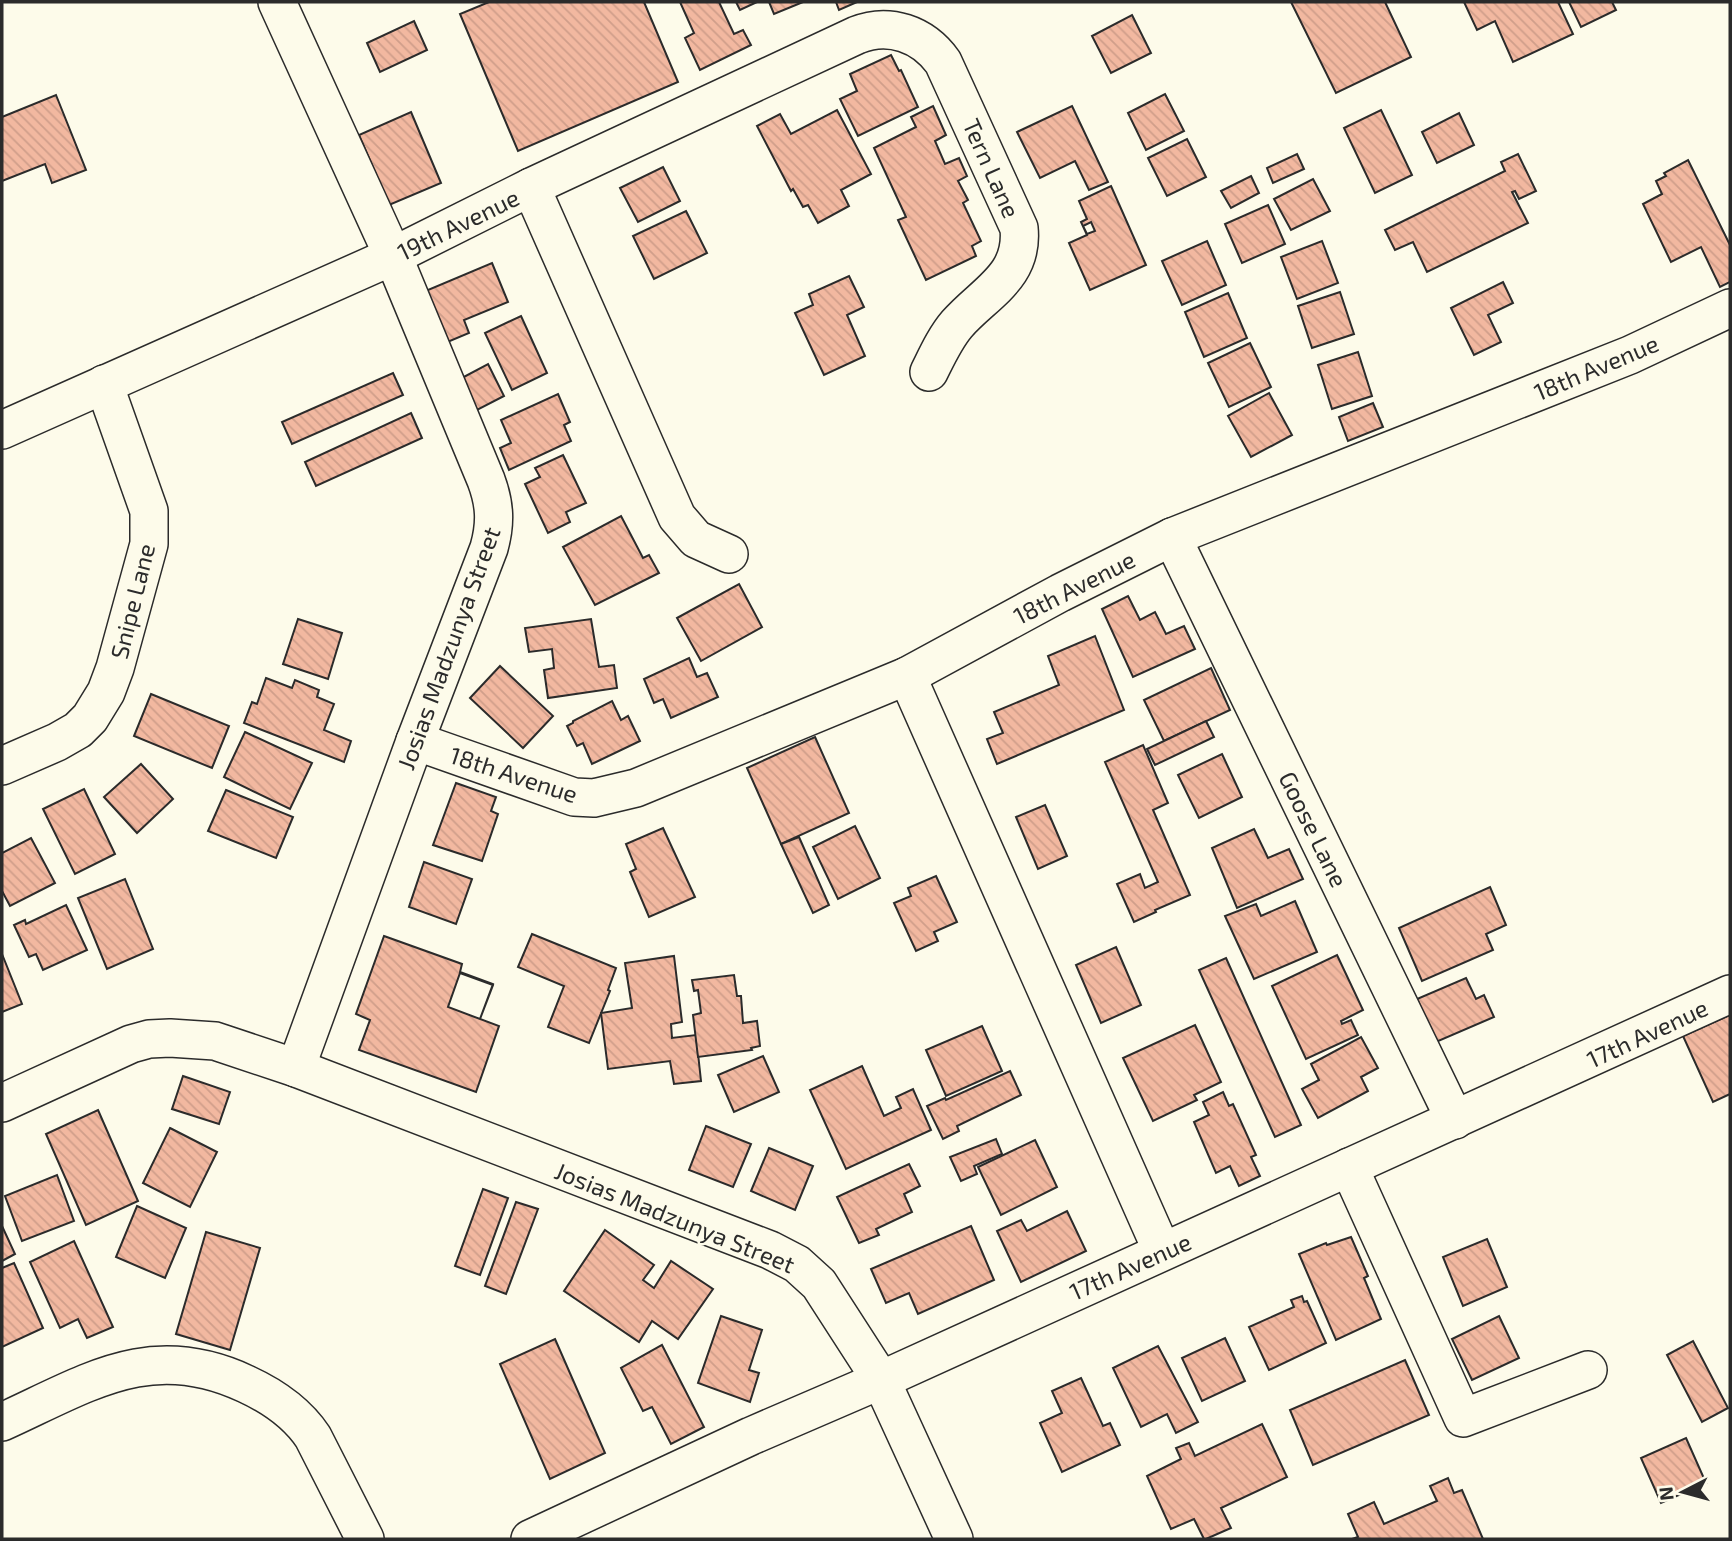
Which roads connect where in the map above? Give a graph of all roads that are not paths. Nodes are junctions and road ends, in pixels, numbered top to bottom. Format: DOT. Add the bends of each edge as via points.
graph roads {
  1 [pos="277,2"];
  2 [pos="914,36"];
  3 [pos="531,187"];
  4 [pos="393,256"];
  5 [pos="1730,308"];
  6 [pos="929,372"];
  7 [pos="104,384"];
  8 [pos="2,430"];
  9 [pos="1172,537"];
  10 [pos="729,555"];
  11 [pos="907,676"];
  12 [pos="415,741"];
  13 [pos="2,766"];
  14 [pos="1730,994"];
  15 [pos="296,1068"];
  16 [pos="2,1103"];
  17 [pos="1455,1120"];
  18 [pos="1349,1167"];
  19 [pos="1163,1251"];
  20 [pos="1588,1370"];
  21 [pos="881,1380"];
  22 [pos="2,1422"];
  23 [pos="365,1539"];
  24 [pos="530,1539"];
  25 [pos="954,1539"];
  1 -- 4 [label="street, Josias Madzunya Street"];
  2 -- 3 [label="street, 19th Avenue" via="892,29 868,30"];
  2 -- 6 [label="street, Tern Lane" via="943,62 1015,218 1020,239 1001,283 956,326"];
  3 -- 4 [label="street, 19th Avenue"];
  3 -- 10 [label="street" via="677,517 696,539"];
  4 -- 7 [label="street, 19th Avenue"];
  4 -- 12 [label="street, Josias Madzunya Street" via="495,514 489,548"];
  5 -- 9 [label="street, 18th Avenue" via="1630,355"];
  7 -- 8 [label="street, 19th Avenue"];
  7 -- 13 [label="street, Snipe Lane" via="149,511 149,544 115,668 90,718 57,742"];
  9 -- 11 [label="street, 18th Avenue"];
  9 -- 17 [label="street, Goose Lane"];
  11 -- 12 [label="street, 18th Avenue" via="636,788 594,798 555,792"];
  11 -- 19 [label="street"];
  12 -- 15 [label="street, Josias Madzunya Street"];
  14 -- 17 [label="street, 17th Avenue"];
  15 -- 16 [label="street, Josias Madzunya Street" via="215,1041 149,1039"];
  15 -- 21 [label="street, Josias Madzunya Street" via="797,1264 819,1284"];
  17 -- 18 [label="street, 17th Avenue"];
  18 -- 19 [label="street, 17th Avenue"];
  18 -- 20 [label="street" via="1464,1418"];
  19 -- 21 [label="street, 17th Avenue"];
  21 -- 24 [label="street, 17th Avenue"];
  21 -- 25 [label="street, Josias Madzunya Street"];
  22 -- 23 [label="street" via="110,1373 176,1363 211,1371 261,1391 303,1423"];
}
